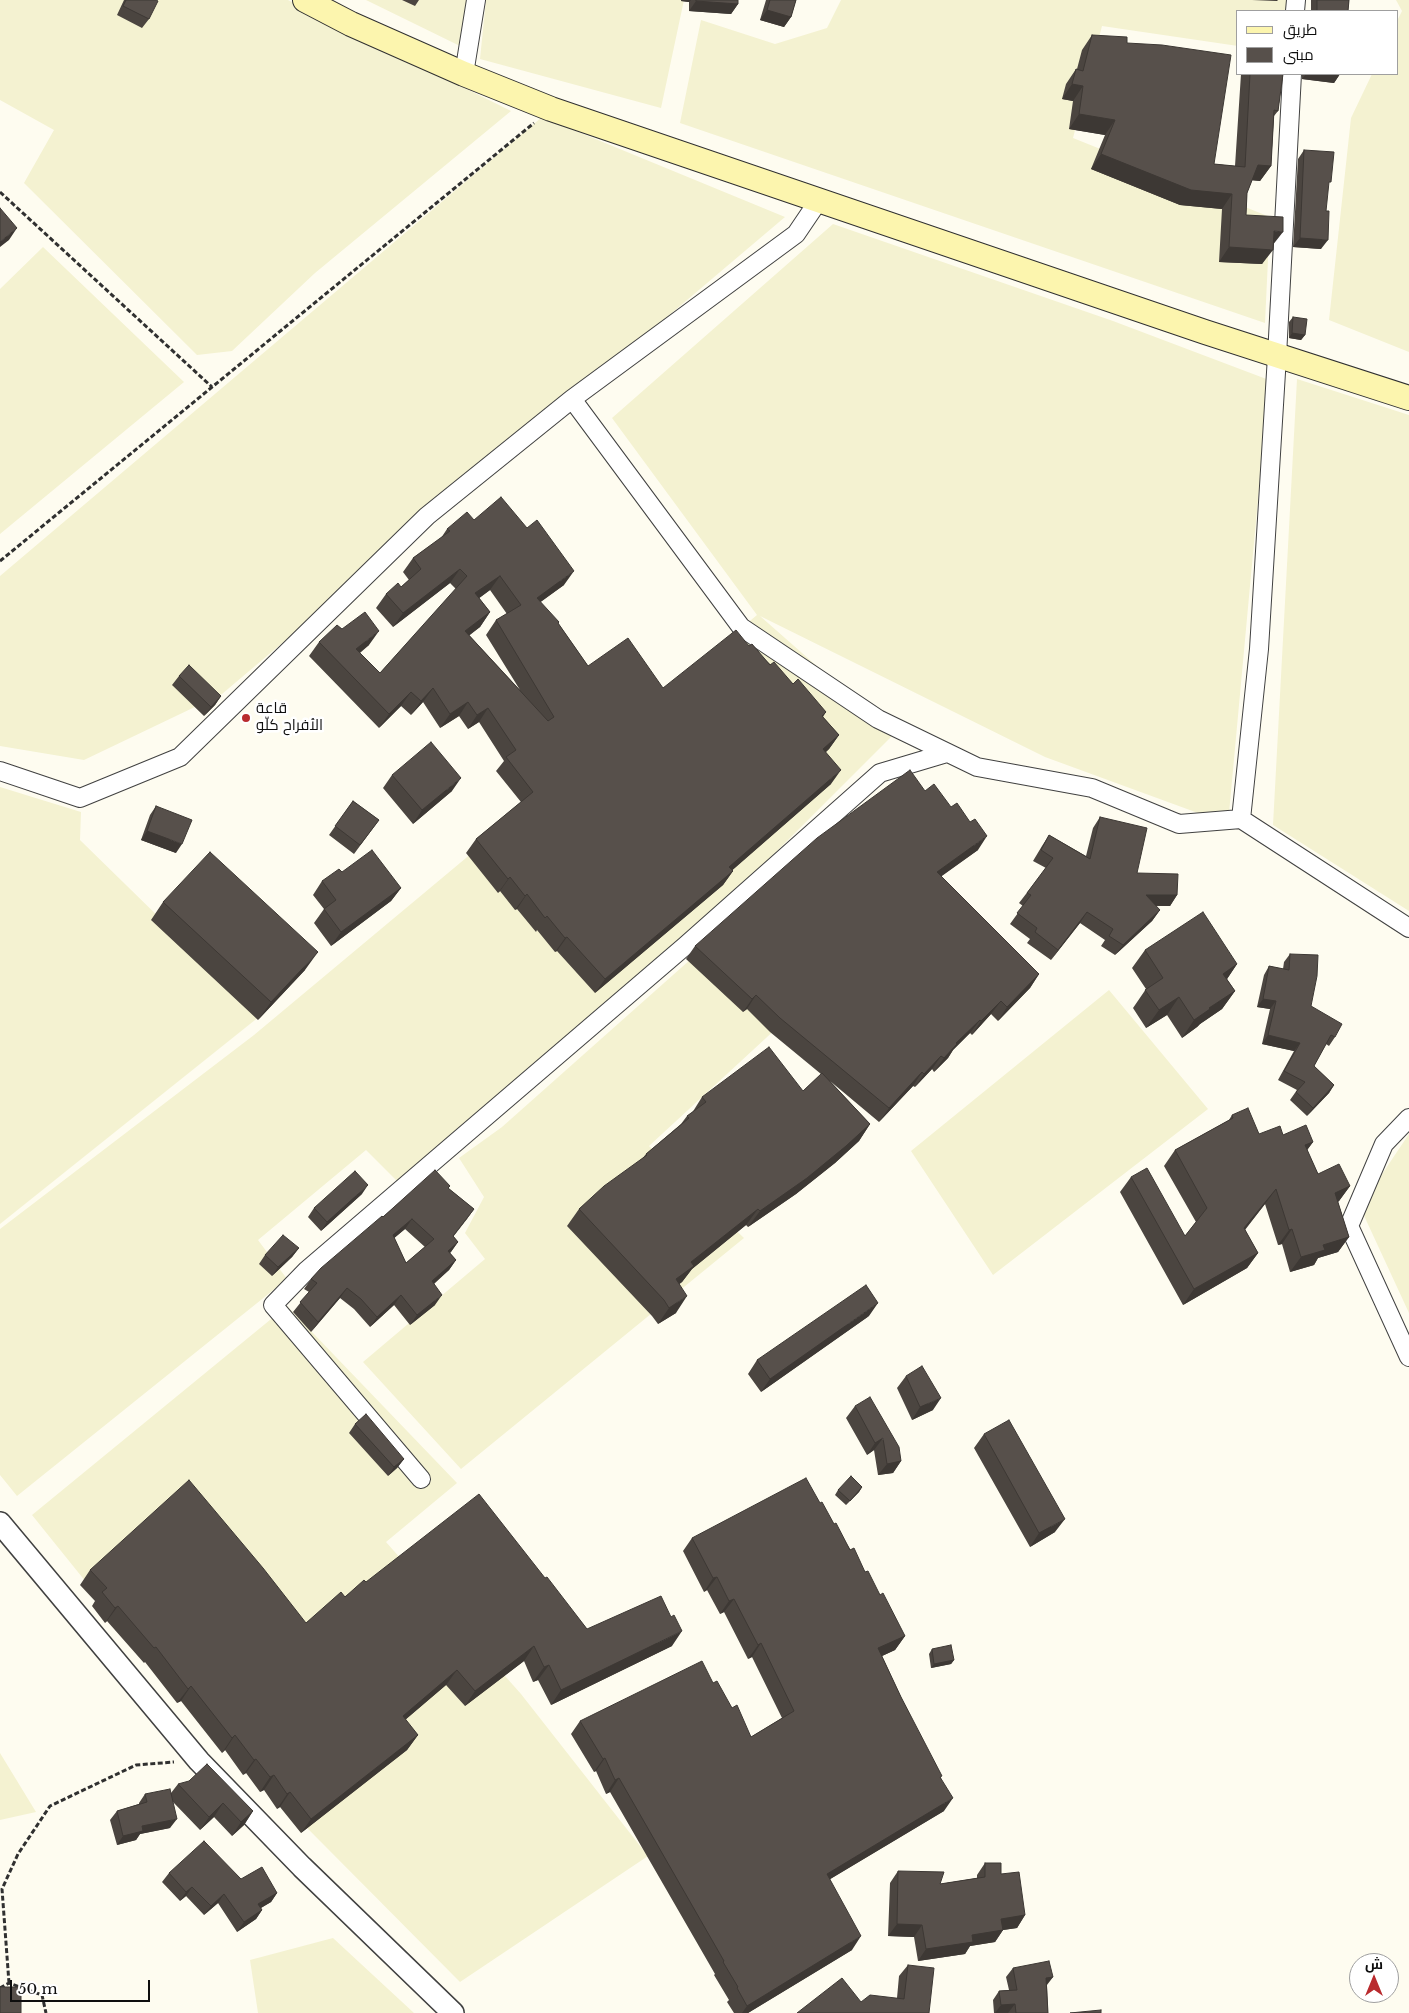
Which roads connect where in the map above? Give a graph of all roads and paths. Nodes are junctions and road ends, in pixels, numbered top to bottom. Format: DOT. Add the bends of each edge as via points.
graph roads {
  1 [pos="305,0"];
  2 [pos="476,0"];
  3 [pos="464,74"];
  4 [pos="1292,75"];
  5 [pos="552,109"];
  6 [pos="0,192"];
  7 [pos="819,200"];
  8 [pos="1278,356"];
  9 [pos="212,387"];
  10 [pos="1409,398"];
  11 [pos="572,399"];
  12 [pos="0,561"];
  13 [pos="947,752"];
  14 [pos="0,771"];
  15 [pos="1241,819"];
  16 [pos="1409,928"];
  17 [pos="1409,1118"];
  18 [pos="1409,1357"];
  19 [pos="422,1479"];
  20 [pos="0,1523"];
  21 [pos="199,1761"];
  22 [pos="9,1983"];
  23 [pos="0,1988"];
  24 [pos="46,2013"];
  25 [pos="453,2013"];
  1 -- 3 [label="main road" via="350,24"];
  2 -- 3 [label="street"];
  3 -- 5 [label="main road"];
  4 -- 8 [label="street"];
  5 -- 7 [label="main road"];
  5 -- 9 [label="path"];
  6 -- 9 [label="path"];
  7 -- 8 [label="main road"];
  7 -- 11 [label="street" via="796,234"];
  8 -- 10 [label="main road"];
  8 -- 15 [label="street" via="1259,649"];
  9 -- 12 [label="path"];
  11 -- 13 [label="street" via="741,628 878,719"];
  11 -- 14 [label="street" via="427,516 180,758 80,798"];
  13 -- 15 [label="street" via="977,767 1092,788 1179,824"];
  13 -- 19 [label="street" via="880,773 685,946 307,1270 273,1305"];
  15 -- 16 [label="street"];
  17 -- 18 [label="street" via="1384,1144 1349,1226"];
  20 -- 21 [label="street"];
  21 -- 22 [label="path" via="136,1765 50,1806 18,1854 2,1889"];
  21 -- 25 [label="street" via="302,1867"];
  22 -- 23 [label="path"];
  22 -- 24 [label="path" via="42,1995"];
}
